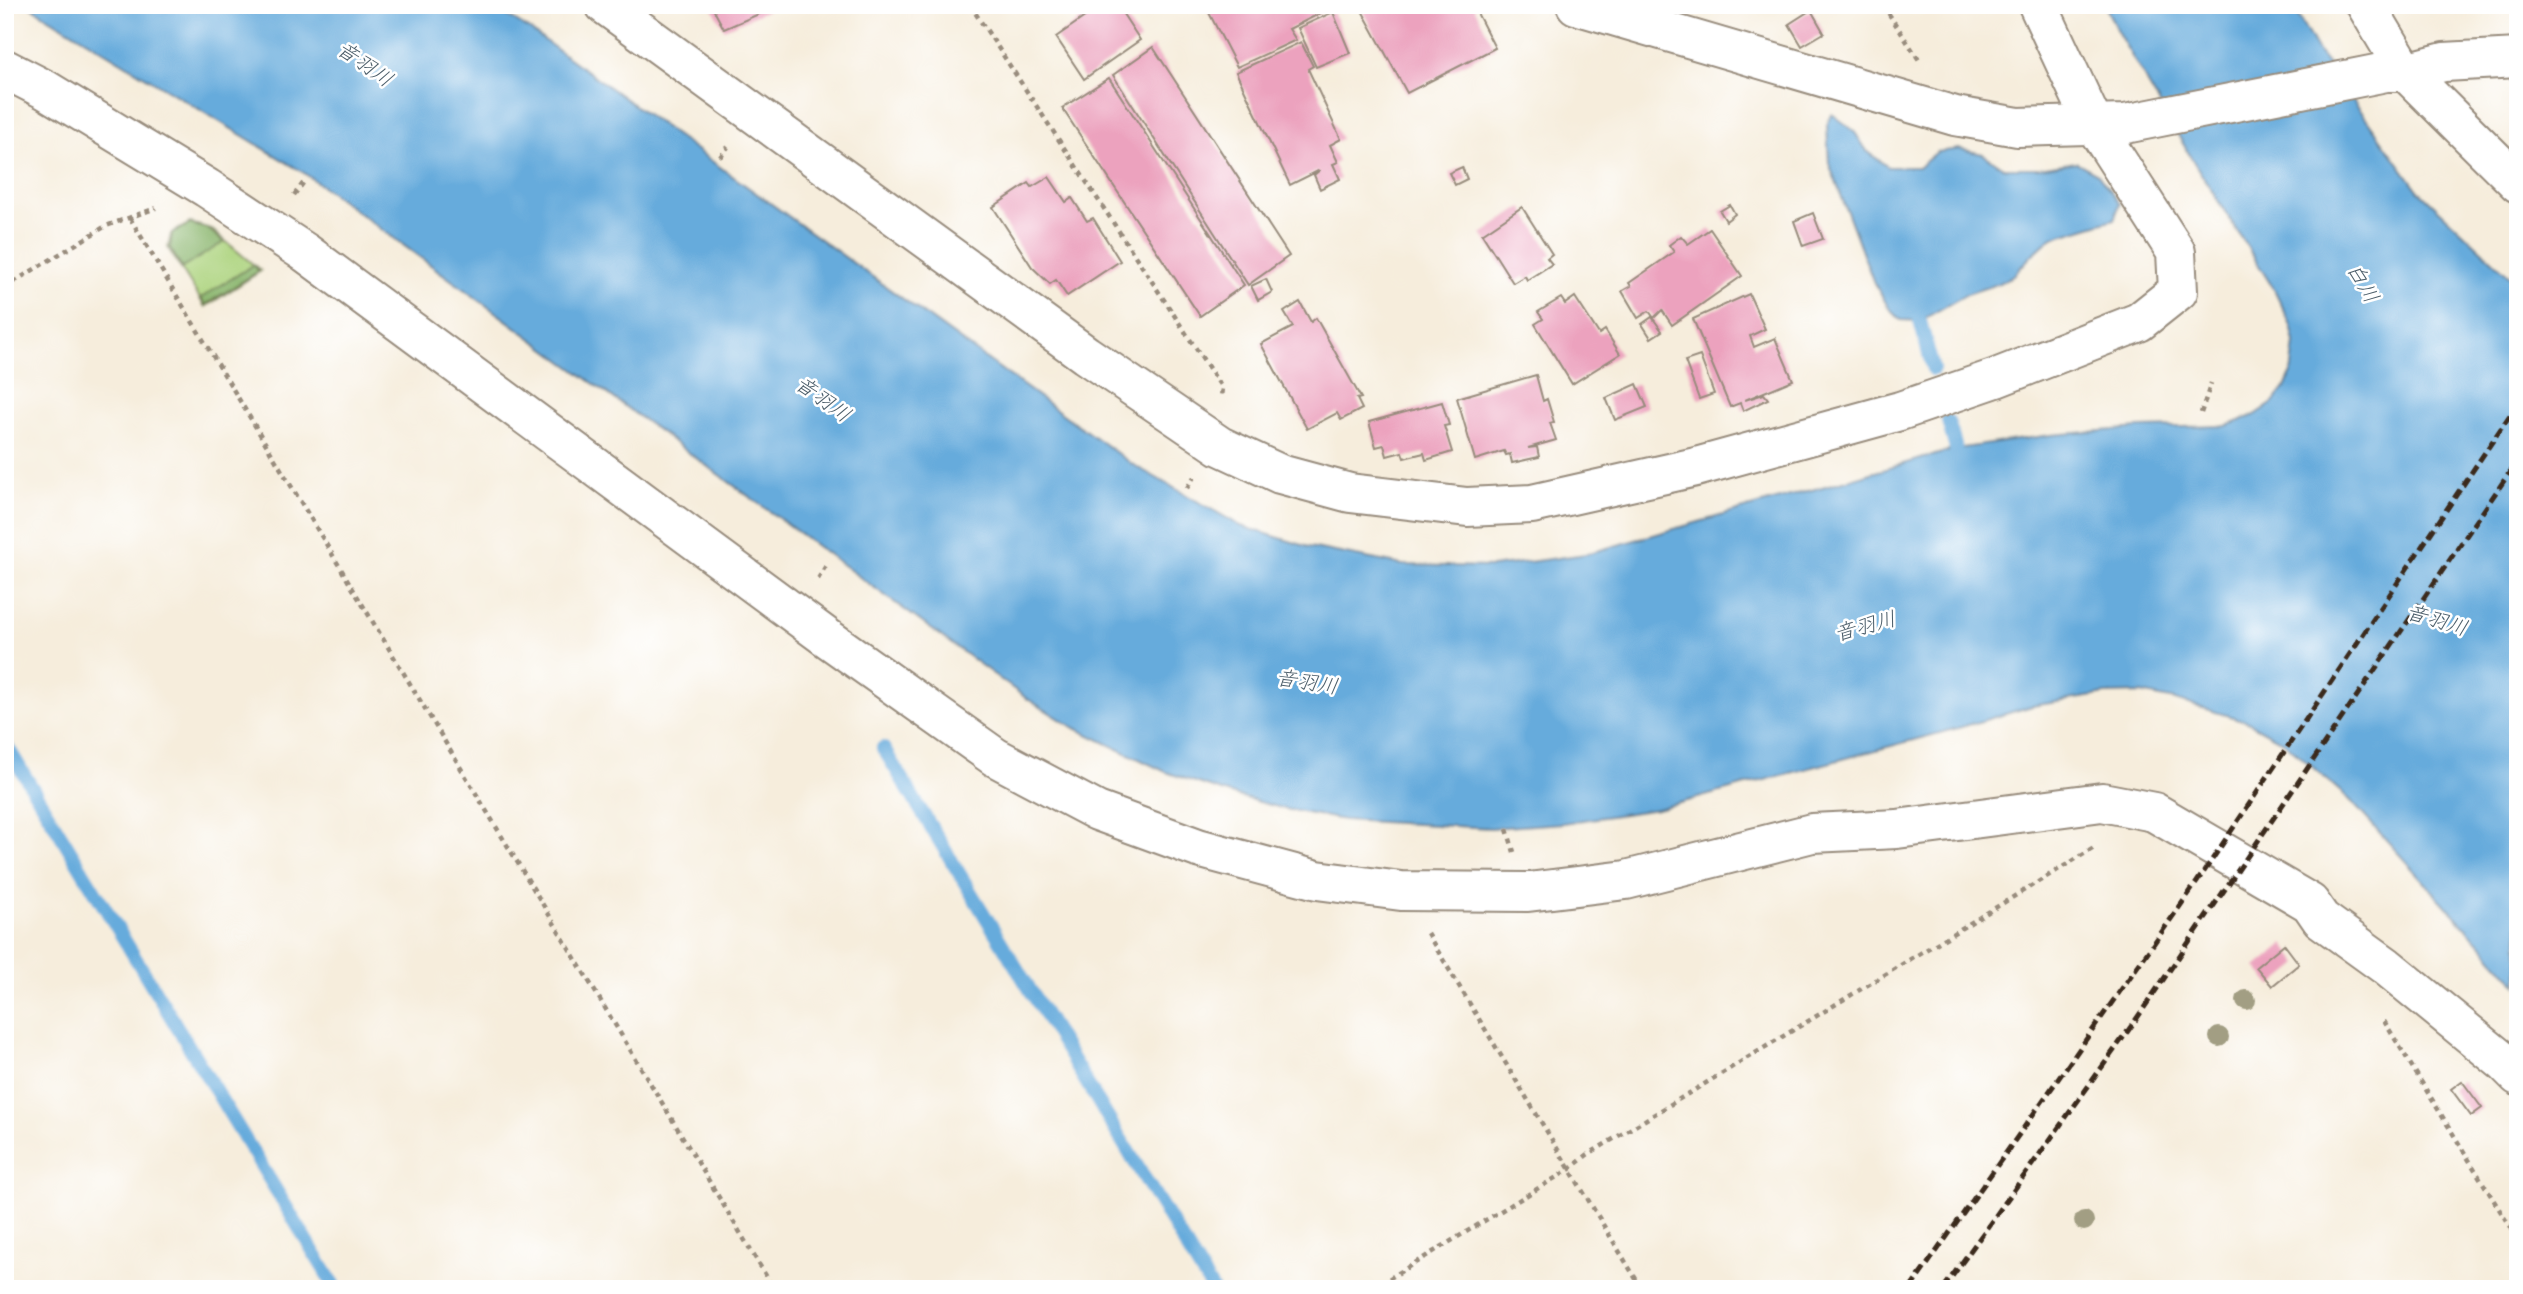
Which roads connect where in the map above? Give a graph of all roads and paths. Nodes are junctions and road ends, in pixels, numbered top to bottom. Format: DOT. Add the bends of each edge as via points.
graph roads {
  1 [pos="605,5"];
  2 [pos="970,5"];
  3 [pos="1576,5"];
  4 [pos="2038,5"];
  5 [pos="2366,5"];
  6 [pos="2518,58"];
  7 [pos="5,69"];
  8 [pos="2396,72"];
  9 [pos="2109,123"];
  10 [pos="2518,183"];
  11 [pos="208,188"];
  12 [pos="130,218"];
  13 [pos="5,286"];
  14 [pos="2211,383"];
  15 [pos="2201,413"];
  16 [pos="1220,446"];
  17 [pos="2095,848"];
  18 [pos="1401,891"];
  19 [pos="2379,1014"];
  20 [pos="2518,1076"];
  21 [pos="1570,1169"];
  22 [pos="2518,1240"];
  23 [pos="774,1289"];
  24 [pos="1372,1289"];
  25 [pos="1643,1289"];
  1 -- 16 [label="street" via="1086,355"];
  2 -- 16 [label="path" via="1222,388"];
  3 -- 9 [label="street" via="1955,117 2018,127"];
  4 -- 9 [label="street"];
  5 -- 8 [label="street"];
  6 -- 8 [label="street" via="2444,62"];
  7 -- 11 [label="street"];
  8 -- 9 [label="street"];
  8 -- 10 [label="street"];
  9 -- 16 [label="street" via="2176,252 2178,292 2139,322 1996,377 1900,411 1785,443 1532,504 1467,506 1350,493 1280,474"];
  11 -- 12 [label="path"];
  11 -- 18 [label="street" via="306,253 996,757 1097,811 1198,848 1317,880"];
  12 -- 13 [label="path" via="106,226"];
  12 -- 23 [label="path"];
  14 -- 15 [label="path"];
  17 -- 21 [label="path"];
  18 -- 20 [label="street" via="1528,892 1614,882 1812,833 1897,829 2102,802 2154,812 2310,903 2321,919 2386,965"];
  18 -- 21 [label="path"];
  19 -- 22 [label="path"];
  21 -- 24 [label="path"];
  21 -- 25 [label="path"];
}
